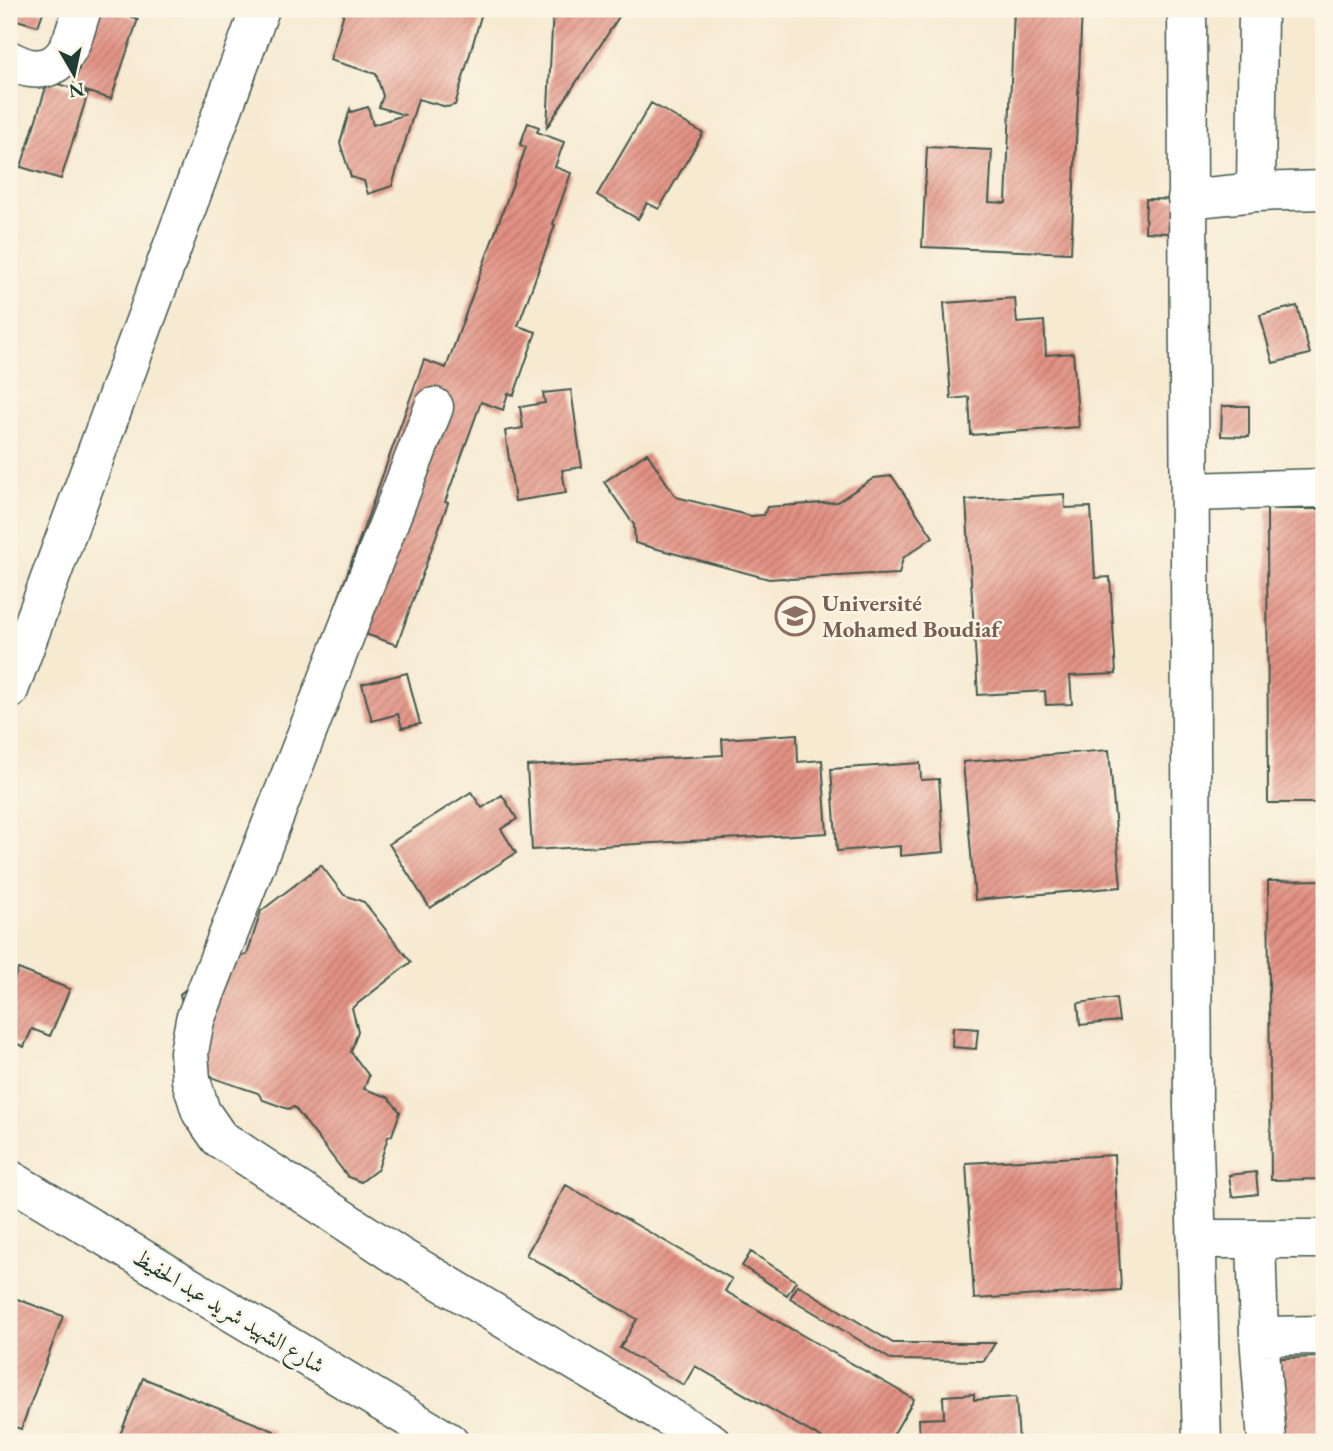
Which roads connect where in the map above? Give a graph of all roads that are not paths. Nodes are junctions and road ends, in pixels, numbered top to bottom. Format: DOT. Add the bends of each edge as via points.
graph roads {
  1 [pos="82,9"];
  2 [pos="260,9"];
  3 [pos="1187,9"];
  4 [pos="1258,9"];
  5 [pos="9,60"];
  6 [pos="1324,190"];
  7 [pos="1256,192"];
  8 [pos="1187,199"];
  9 [pos="434,407"];
  10 [pos="1324,488"];
  11 [pos="1190,492"];
  12 [pos="9,690"];
  13 [pos="9,1179"];
  14 [pos="1197,1239"];
  15 [pos="1256,1239"];
  16 [pos="1324,1239"];
  17 [pos="1324,1335"];
  18 [pos="1259,1336"];
  19 [pos="449,1442"];
  20 [pos="711,1442"];
  21 [pos="1202,1442"];
  22 [pos="1266,1442"];
  1 -- 5 [label="main road" via="61,60 49,67 30,68"];
  2 -- 12 [label="main road"];
  3 -- 8 [label="main road"];
  4 -- 7 [label="main road"];
  6 -- 7 [label="main road"];
  7 -- 8 [label="main road"];
  8 -- 11 [label="main road"];
  9 -- 20 [label="main road" via="195,1020 189,1052 191,1080 201,1112 219,1138 397,1255"];
  10 -- 11 [label="main road"];
  11 -- 14 [label="main road"];
  13 -- 19 [label="main road, شارع الشهيد شريد عبد الحفيظ"];
  14 -- 15 [label="main road"];
  14 -- 21 [label="main road"];
  15 -- 16 [label="main road"];
  15 -- 18 [label="main road"];
  17 -- 18 [label="main road"];
  18 -- 22 [label="main road"];
}
